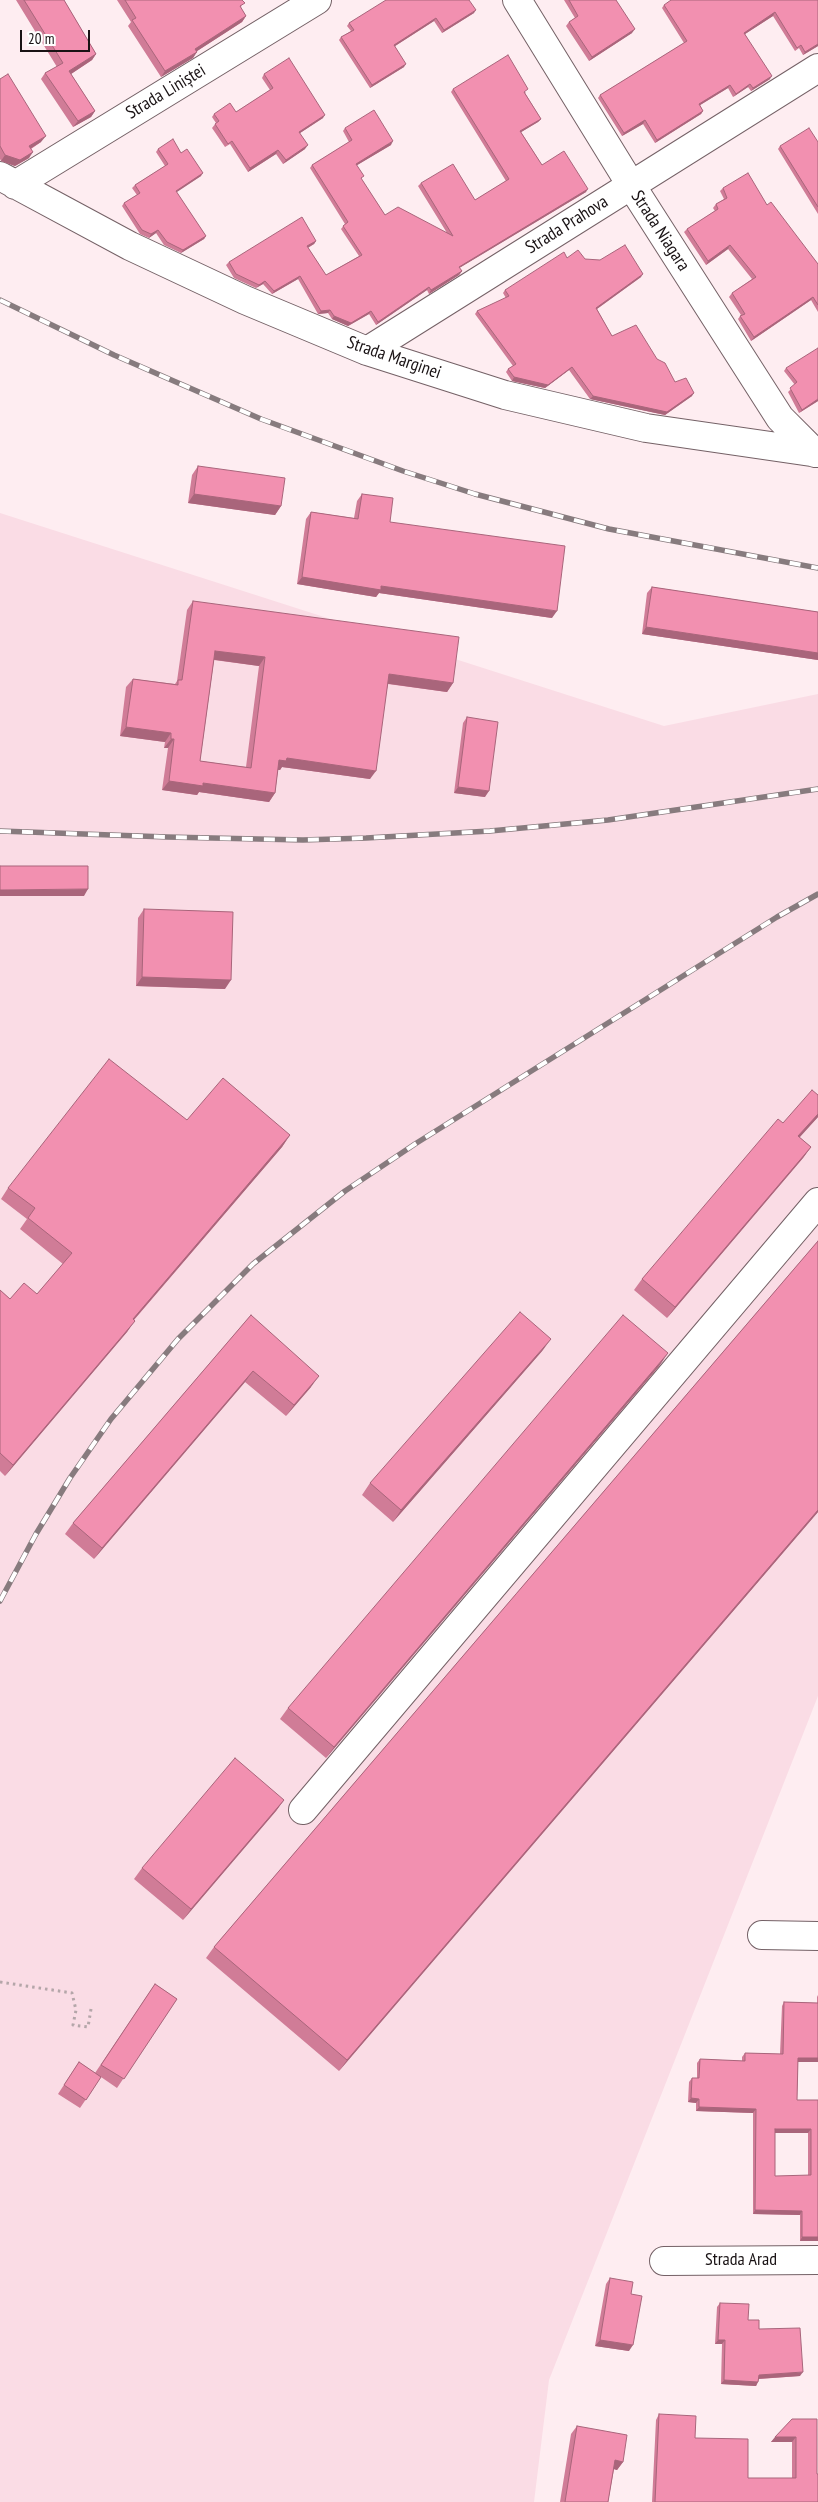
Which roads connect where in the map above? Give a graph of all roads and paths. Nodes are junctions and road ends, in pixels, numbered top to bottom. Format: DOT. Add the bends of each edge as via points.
graph roads {
  1 [pos="317,0"];
  2 [pos="517,0"];
  3 [pos="818,68"];
  4 [pos="7,181"];
  5 [pos="631,185"];
  6 [pos="366,351"];
  7 [pos="817,452"];
  8 [pos="818,1202"];
  9 [pos="303,1810"];
  10 [pos="762,1935"];
  11 [pos="818,1936"];
  12 [pos="0,1982"];
  13 [pos="91,2009"];
  14 [pos="818,2260"];
  15 [pos="664,2261"];
  1 -- 4 [label="street, Strada Liniștei"];
  2 -- 5 [label="street, Strada Niagara"];
  3 -- 5 [label="street, Strada Prahova"];
  4 -- 6 [label="street, Strada Marginei" via="130,246 245,300"];
  5 -- 6 [label="street, Strada Prahova"];
  5 -- 7 [label="street, Strada Niagara" via="780,418"];
  6 -- 7 [label="street, Strada Marginei" via="504,395 646,428"];
  8 -- 9 [label="street"];
  10 -- 11 [label="street"];
  12 -- 13 [label="path" via="72,1993 76,2010 73,2025 88,2027"];
  14 -- 15 [label="street, Strada Arad"];
}
